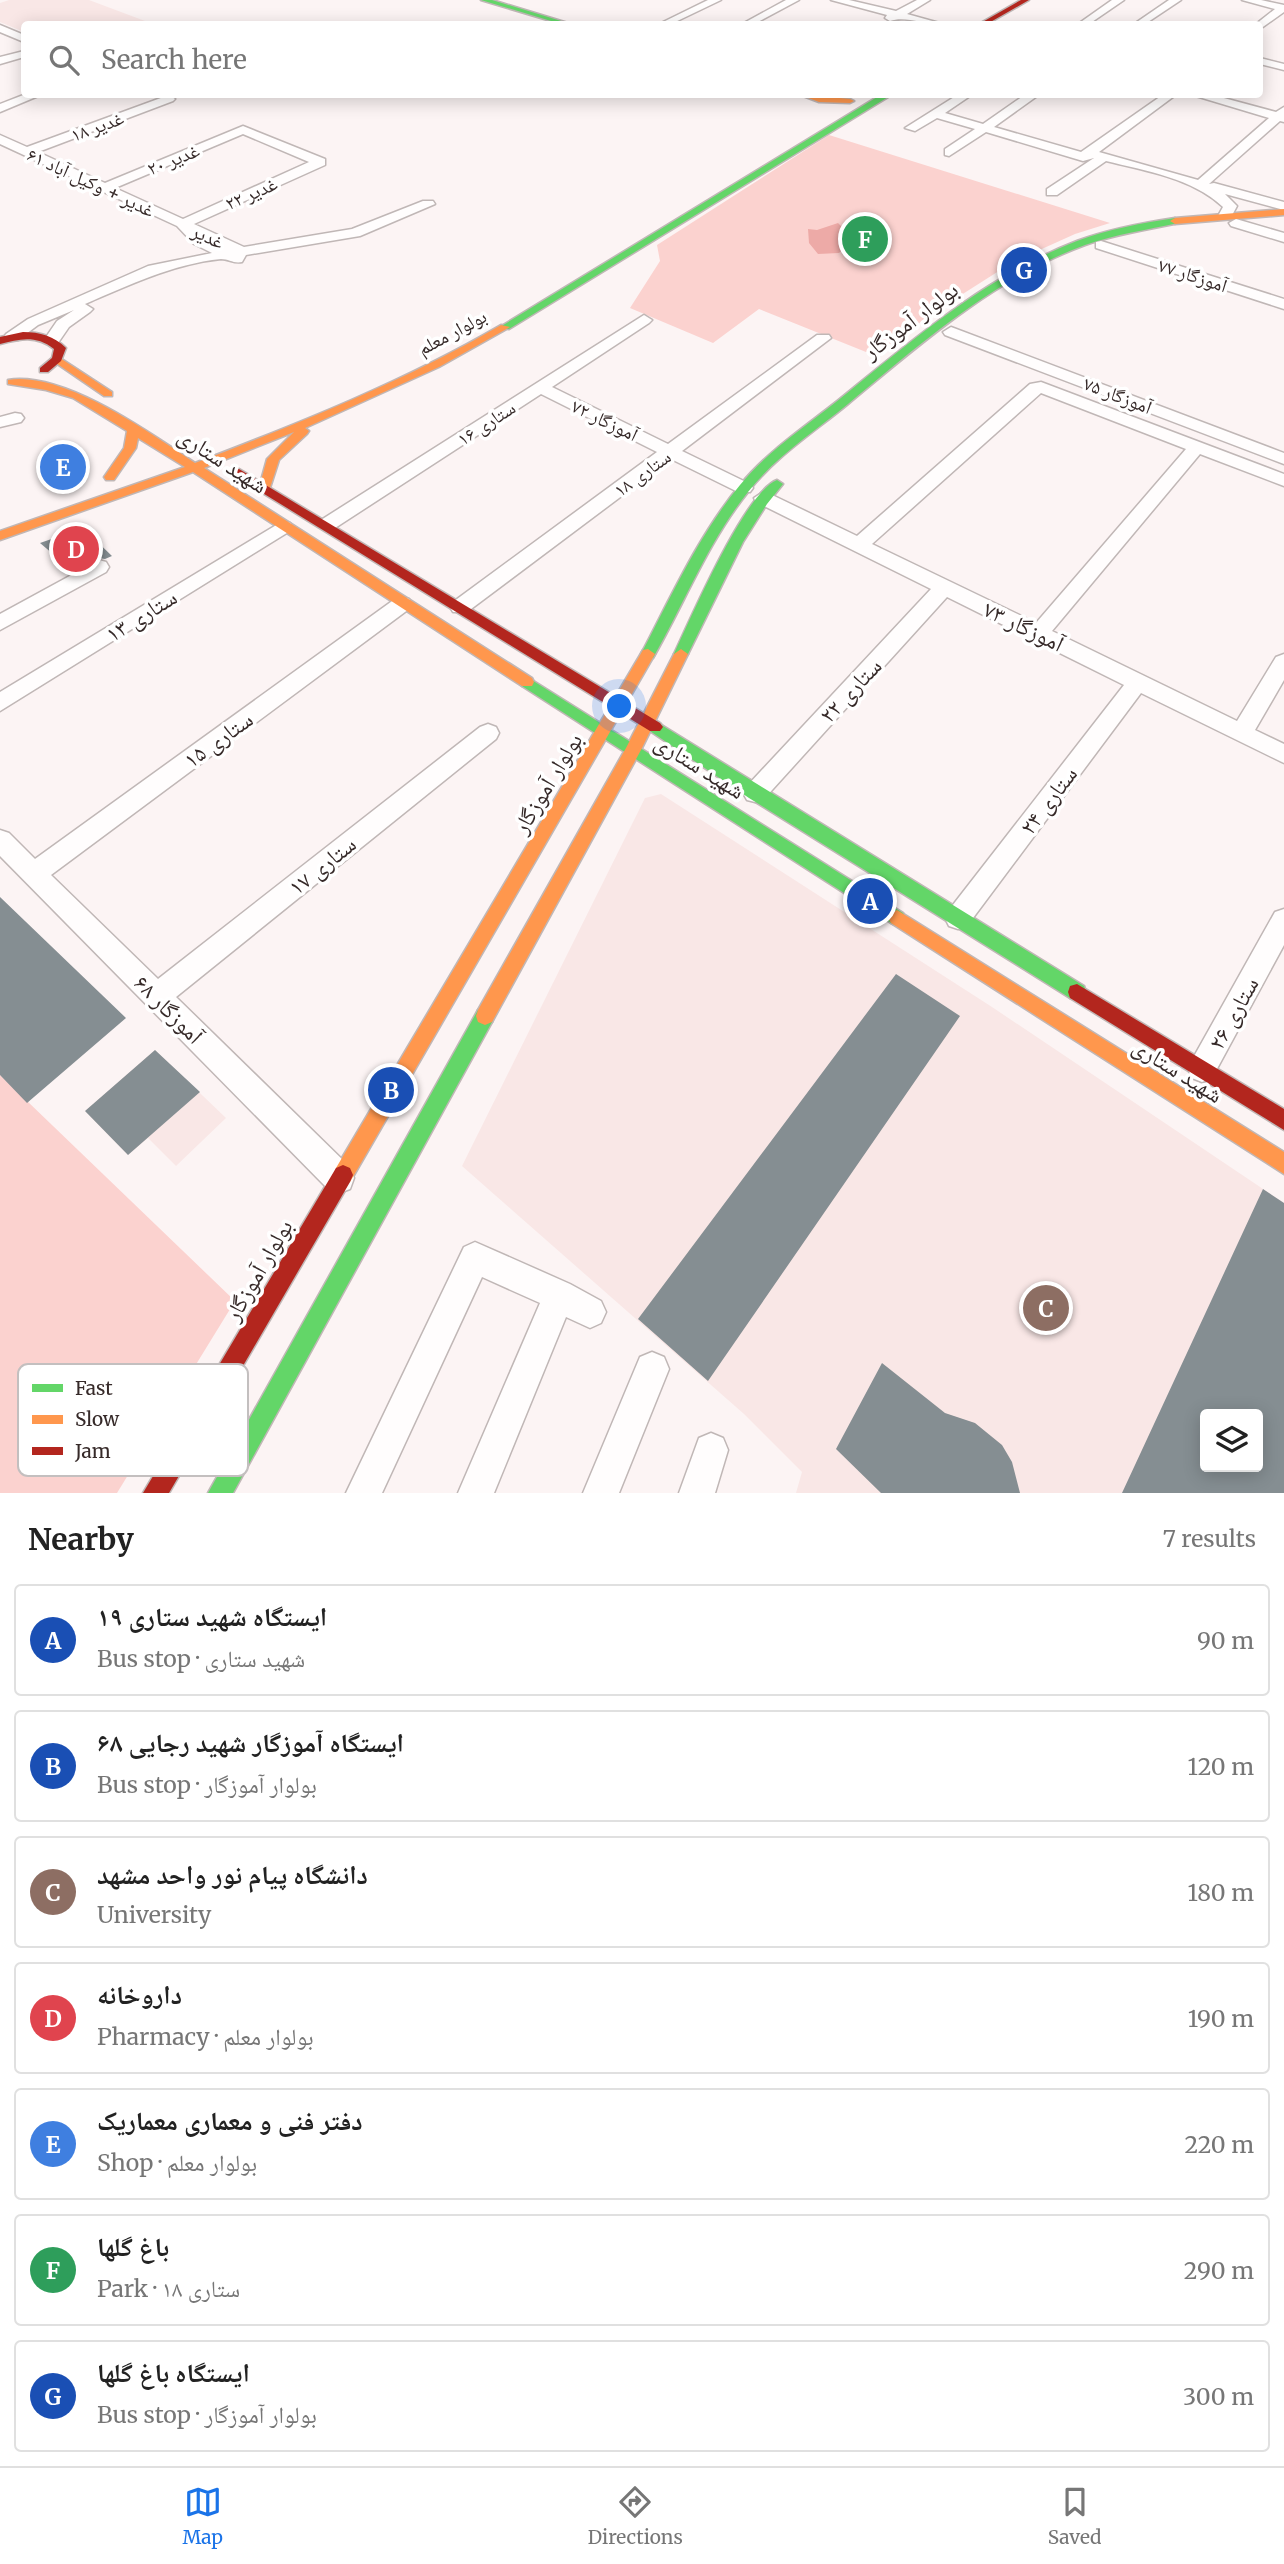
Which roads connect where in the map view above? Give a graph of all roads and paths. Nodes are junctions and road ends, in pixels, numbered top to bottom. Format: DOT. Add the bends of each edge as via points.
graph roads {
  1 [pos="484,0"];
  2 [pos="716,0"];
  3 [pos="794,0"];
  4 [pos="836,0"];
  5 [pos="925,0"];
  6 [pos="1119,0"];
  7 [pos="1176,0"];
  8 [pos="1247,0"];
  9 [pos="1032,3"];
  10 [pos="1281,5"];
  11 [pos="895,15"];
  12 [pos="557,21"];
  13 [pos="670,21"];
  14 [pos="753,21"];
  15 [pos="884,21"];
  16 [pos="920,21"];
  17 [pos="990,21"];
  18 [pos="1010,21"];
  19 [pos="1088,21"];
  20 [pos="1144,21"];
  21 [pos="1263,22"];
  22 [pos="0,28"];
  23 [pos="21,38"];
  24 [pos="21,55"];
  25 [pos="0,61"];
  26 [pos="1263,62"];
  27 [pos="1284,67"];
  28 [pos="27,98"];
  29 [pos="161,98"];
  30 [pos="810,98"];
  31 [pos="856,98"];
  32 [pos="882,98"];
  33 [pos="961,98"];
  34 [pos="1029,98"];
  35 [pos="1166,98"];
  36 [pos="1211,98"];
  37 [pos="825,106"];
  38 [pos="0,108"];
  39 [pos="934,113"];
  40 [pos="1282,115"];
  41 [pos="911,128"];
  42 [pos="985,128"];
  43 [pos="243,130"];
  44 [pos="0,139"];
  45 [pos="25,152"];
  46 [pos="948,152"];
  47 [pos="1089,153"];
  48 [pos="1104,157"];
  49 [pos="728,172"];
  50 [pos="1201,184"];
  51 [pos="103,188"];
  52 [pos="1052,192"];
  53 [pos="1284,206"];
  54 [pos="1284,212"];
  55 [pos="1230,219"];
  56 [pos="1284,220"];
  57 [pos="181,224"];
  58 [pos="1284,238"];
  59 [pos="200,241"];
  60 [pos="1101,245"];
  61 [pos="235,255"];
  62 [pos="175,263"];
  63 [pos="1284,304"];
  64 [pos="644,320"];
  65 [pos="951,332"];
  66 [pos="4,338"];
  67 [pos="823,338"];
  68 [pos="52,340"];
  69 [pos="57,359"];
  70 [pos="901,376"];
  71 [pos="6,382"];
  72 [pos="541,388"];
  73 [pos="117,400"];
  74 [pos="310,424"];
  75 [pos="132,429"];
  76 [pos="1197,447"];
  77 [pos="671,452"];
  78 [pos="175,455"];
  79 [pos="1284,459"];
  80 [pos="219,461"];
  81 [pos="197,469"];
  82 [pos="789,471"];
  83 [pos="1284,480"];
  84 [pos="265,488"];
  85 [pos="754,493"];
  86 [pos="328,524"];
  87 [pos="283,527"];
  88 [pos="0,536"];
  89 [pos="859,545"];
  90 [pos="99,567"];
  91 [pos="945,587"];
  92 [pos="402,604"];
  93 [pos="460,607"];
  94 [pos="0,623"];
  95 [pos="1039,634"];
  96 [pos="1284,662"];
  97 [pos="1138,682"];
  98 [pos="0,703"];
  99 [pos="619,706"];
  100 [pos="647,723"];
  101 [pos="604,732"];
  102 [pos="488,733"];
  103 [pos="1241,733"];
  104 [pos="633,750"];
  105 [pos="1284,754"];
  106 [pos="755,793"];
  107 [pos="0,840"];
  108 [pos="33,874"];
  109 [pos="958,918"];
  110 [pos="1284,920"];
  111 [pos="156,997"];
  112 [pos="1202,1069"];
  113 [pos="1284,1120"];
  114 [pos="1284,1164"];
  115 [pos="338,1178"];
  116 [pos="559,1295"];
  117 [pos="590,1312"];
  118 [pos="230,1364"];
  119 [pos="652,1369"];
  120 [pos="248,1443"];
  121 [pos="711,1450"];
  122 [pos="165,1476"];
  123 [pos="229,1476"];
  124 [pos="155,1493"];
  125 [pos="220,1493"];
  126 [pos="364,1493"];
  127 [pos="476,1493"];
  128 [pos="601,1493"];
  129 [pos="697,1493"];
  1 -- 12 [label="main road"];
  2 -- 13 [label="street"];
  3 -- 14 [label="street"];
  4 -- 11 [label="street"];
  5 -- 11 [label="street"];
  6 -- 19 [label="street"];
  7 -- 20 [label="street"];
  8 -- 10 [label="street"];
  9 -- 17 [label="main road"];
  9 -- 18 [label="main road"];
  10 -- 21 [label="street"];
  11 -- 15 [label="street"];
  11 -- 16 [label="street"];
  22 -- 23 [label="street"];
  24 -- 25 [label="street"];
  26 -- 27 [label="street"];
  28 -- 38 [label="street"];
  29 -- 45 [label="street, غدیر ۱۸"];
  30 -- 37 [label="main road"];
  31 -- 37 [label="main road"];
  32 -- 74 [label="main road, بولوار معلم" via="484,340"];
  33 -- 39 [label="street"];
  34 -- 42 [label="street"];
  35 -- 47 [label="street"];
  36 -- 40 [label="street"];
  37 -- 49 [label="main road"];
  39 -- 41 [label="street"];
  39 -- 42 [label="street"];
  40 -- 50 [label="street"];
  42 -- 46 [label="street"];
  42 -- 47 [label="street" via="1083,156"];
  43 -- 51 [label="street, غدیر ۲۰"];
  43 -- 57 [label="street, غدیر ۲۲" via="320,162"];
  44 -- 45 [label="street, غدیر + وکیل آباد ۶۱"];
  45 -- 51 [label="street, غدیر + وکیل آباد ۶۱"];
  47 -- 48 [label="street"];
  48 -- 50 [label="street"];
  48 -- 52 [label="street"];
  50 -- 53 [label="street"];
  50 -- 55 [label="street" via="1225,199"];
  51 -- 57 [label="street, غدیر + وکیل آباد ۶۱"];
  54 -- 55 [label="main road, بولوار آموزگار"];
  55 -- 56 [label="main road, بولوار آموزگار"];
  55 -- 58 [label="street"];
  55 -- 60 [label="main road, بولوار آموزگار"];
  55 -- 85 [label="main road, بولوار آموزگار" via="1123,228 1088,239 993,288 938,323 772,460"];
  57 -- 59 [label="street, غدیر"];
  57 -- 61 [label="street, غدیر"];
  59 -- 61 [label="street, غدیر"];
  59 -- 62 [label="street"];
  60 -- 63 [label="street, ۷۷ آموزگار"];
  60 -- 65 [label="main road, بولوار آموزگار" via="1038,276"];
  61 -- 61 [label="street" via="362,239 396,225 428,204 355,233"];
  61 -- 62 [label="street"];
  61 -- 68 [label="street" via="148,281 79,311"];
  62 -- 66 [label="street"];
  64 -- 72 [label="street, ستاری ۱۶"];
  65 -- 70 [label="main road, بولوار آموزگار"];
  65 -- 79 [label="street, آموزگار ۷۵"];
  66 -- 68 [label="main road" via="27,335"];
  67 -- 77 [label="street, ستاری ۱۸"];
  68 -- 69 [label="main road" via="60,348"];
  69 -- 71 [label="main road" via="40,373"];
  69 -- 73 [label="main road"];
  71 -- 75 [label="main road, شهید ستاری" via="77,396"];
  72 -- 77 [label="street, ۷۲ آموزگار"];
  72 -- 86 [label="street, ستاری ۱۶"];
  74 -- 80 [label="main road, بولوار معلم"];
  74 -- 84 [label="main road" via="273,459"];
  75 -- 78 [label="main road, شهید ستاری"];
  75 -- 78 [label="main road" via="130,448 104,479"];
  76 -- 83 [label="street"];
  76 -- 89 [label="street" via="1047,388 1036,388"];
  76 -- 95 [label="street"];
  77 -- 85 [label="street, ۷۲ آموزگار"];
  77 -- 93 [label="street, ستاری ۱۸"];
  78 -- 80 [label="main road, شهید ستاری" via="198,447"];
  78 -- 81 [label="main road, شهید ستاری"];
  80 -- 81 [label="main road, بولوار معلم"];
  80 -- 84 [label="main road, شهید ستاری"];
  81 -- 87 [label="main road, شهید ستاری"];
  81 -- 88 [label="main road, بولوار معلم"];
  82 -- 85 [label="main road, بولوار آموزگار"];
  84 -- 86 [label="main road, شهید ستاری"];
  85 -- 89 [label="street, ۷۳ آموزگار"];
  85 -- 99 [label="main road, بولوار آموزگار" via="711,539"];
  85 -- 100 [label="main road, بولوار آموزگار" via="735,546"];
  86 -- 93 [label="main road, شهید ستاری"];
  87 -- 92 [label="main road, شهید ستاری"];
  87 -- 98 [label="street, ستاری ۱۳"];
  89 -- 91 [label="street, ۷۳ آموزگار"];
  90 -- 94 [label="street"];
  91 -- 95 [label="street, ۷۳ آموزگار"];
  91 -- 106 [label="street, ستاری ۲۲"];
  92 -- 101 [label="main road, شهید ستاری"];
  92 -- 108 [label="street, ستاری ۱۵"];
  93 -- 99 [label="main road, شهید ستاری"];
  95 -- 97 [label="street, ۷۳ آموزگار"];
  96 -- 103 [label="street"];
  97 -- 103 [label="street, ۷۳ آموزگار"];
  97 -- 109 [label="street, ستاری ۲۴"];
  99 -- 100 [label="main road, شهید ستاری"];
  99 -- 101 [label="main road, بولوار آموزگار"];
  100 -- 104 [label="main road, بولوار آموزگار"];
  100 -- 106 [label="main road, شهید ستاری"];
  101 -- 104 [label="main road, شهید ستاری"];
  101 -- 115 [label="main road, بولوار آموزگار"];
  102 -- 111 [label="street, ستاری ۱۷"];
  103 -- 105 [label="street, ۷۳ آموزگار"];
  104 -- 114 [label="main road, شهید ستاری"];
  104 -- 120 [label="main road, بولوار آموزگار"];
  106 -- 109 [label="main road, شهید ستاری"];
  107 -- 108 [label="street, آموزگار ۶۸"];
  108 -- 111 [label="street, آموزگار ۶۸"];
  109 -- 112 [label="main road, شهید ستاری"];
  110 -- 112 [label="street, ستاری ۲۶"];
  111 -- 115 [label="street, آموزگار ۶۸"];
  112 -- 113 [label="main road, شهید ستاری"];
  115 -- 118 [label="main road, بولوار آموزگار"];
  116 -- 117 [label="street"];
  116 -- 126 [label="street" via="475,1258"];
  116 -- 127 [label="street"];
  119 -- 128 [label="street"];
  121 -- 129 [label="street"];
  122 -- 124 [label="main road, بولوار آموزگار"];
  123 -- 125 [label="main road, بولوار آموزگار"];
}
